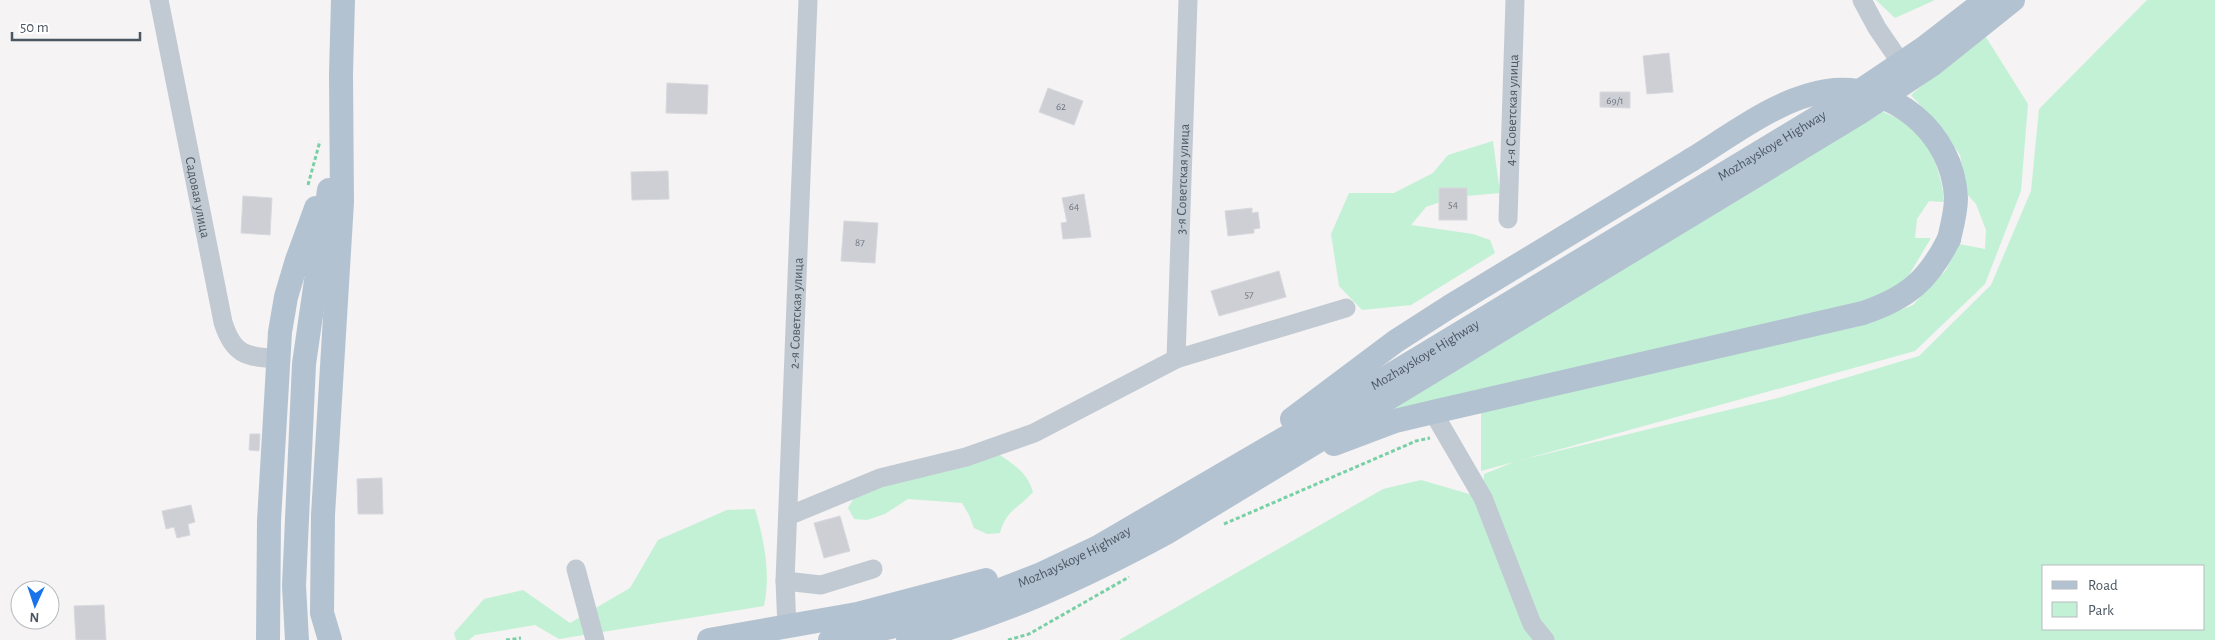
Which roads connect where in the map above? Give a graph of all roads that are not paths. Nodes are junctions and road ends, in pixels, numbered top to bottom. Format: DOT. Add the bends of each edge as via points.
graph roads {
  1 [pos="159,0"];
  2 [pos="343,0"];
  3 [pos="808,0"];
  4 [pos="1188,0"];
  5 [pos="1514,0"];
  6 [pos="1862,0"];
  7 [pos="1986,0"];
  8 [pos="2013,0"];
  9 [pos="1901,63"];
  10 [pos="341,74"];
  11 [pos="336,124"];
  12 [pos="1508,220"];
  13 [pos="1346,308"];
  14 [pos="278,358"];
  15 [pos="1176,359"];
  16 [pos="1432,412"];
  17 [pos="1214,492"];
  18 [pos="1158,513"];
  19 [pos="788,516"];
  20 [pos="576,569"];
  21 [pos="873,569"];
  22 [pos="785,581"];
  23 [pos="787,627"];
  24 [pos="955,628"];
  25 [pos="329,639"];
  26 [pos="268,640"];
  27 [pos="297,640"];
  28 [pos="595,640"];
  29 [pos="709,640"];
  30 [pos="830,640"];
  31 [pos="908,640"];
  32 [pos="921,640"];
  33 [pos="1545,640"];
  1 -- 14 [label="street, Садовая улица" via="228,338 236,349 246,355"];
  2 -- 10 [label="main road"];
  3 -- 19 [label="street, 2-я Советская улица"];
  4 -- 15 [label="street, 3-я Советская улица"];
  5 -- 12 [label="street, 4-я Советская улица"];
  6 -- 9 [label="street"];
  7 -- 9 [label="main road, Mozhayskoye Highway"];
  8 -- 17 [label="main road, Mozhayskoye Highway" via="1933,64 1858,113"];
  9 -- 17 [label="main road, Mozhayskoye Highway"];
  10 -- 11 [label="main road"];
  10 -- 25 [label="main road" via="342,202 323,515 322,613"];
  11 -- 14 [label="main road" via="326,173 286,297"];
  11 -- 27 [label="main road" via="304,364 296,543"];
  13 -- 15 [label="street"];
  14 -- 26 [label="main road" via="269,520"];
  15 -- 19 [label="street" via="1034,432 966,457 880,478"];
  16 -- 17 [label="main road" via="1395,421"];
  16 -- 17 [label="main road, bridge" via="1870,310 1897,299 1928,275 1949,239 1956,198 1945,153 1914,114 1876,94 1851,90 1825,91 1797,99 1767,114 1396,340"];
  16 -- 33 [label="street" via="1483,498 1532,624"];
  17 -- 18 [label="main road, Mozhayskoye Highway"];
  17 -- 24 [label="main road, Mozhayskoye Highway" via="1158,538 1055,590"];
  18 -- 23 [label="main road" via="978,583 858,614"];
  18 -- 30 [label="main road, Mozhayskoye Highway" via="1090,551 993,594 891,627"];
  19 -- 22 [label="street, 2-я Советская улица"];
  20 -- 28 [label="street"];
  21 -- 22 [label="street" via="821,584"];
  22 -- 23 [label="street, 2-я Советская улица"];
  23 -- 29 [label="main road"];
  24 -- 31 [label="main road, Mozhayskoye Highway"];
  24 -- 32 [label="main road"];
}
